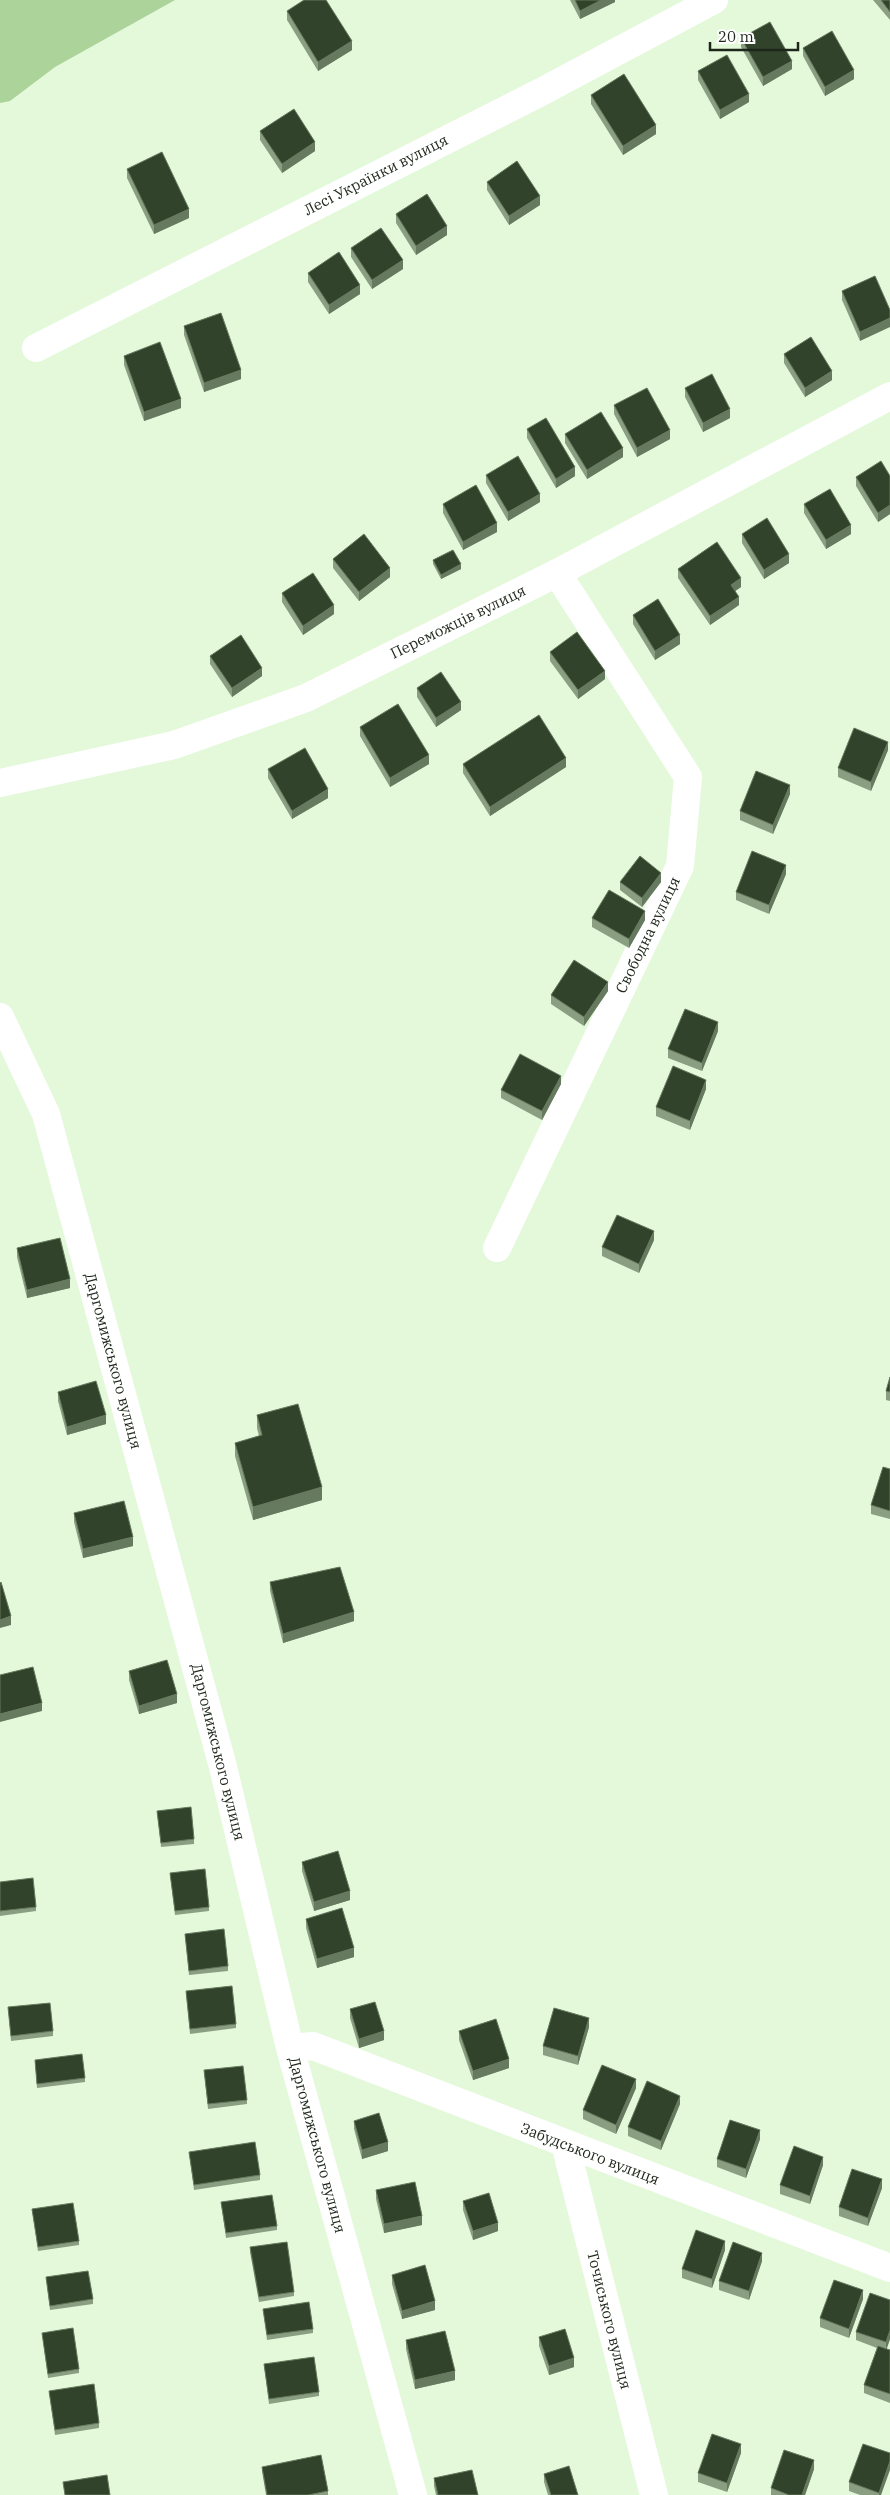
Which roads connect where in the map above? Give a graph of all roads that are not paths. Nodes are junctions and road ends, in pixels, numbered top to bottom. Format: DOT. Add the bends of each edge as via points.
graph roads {
  1 [pos="714,0"];
  2 [pos="36,348"];
  3 [pos="890,396"];
  4 [pos="557,573"];
  5 [pos="0,783"];
  6 [pos="0,1017"];
  7 [pos="497,1248"];
  8 [pos="290,2048"];
  9 [pos="564,2144"];
  10 [pos="890,2268"];
  11 [pos="413,2495"];
  12 [pos="654,2495"];
  1 -- 2 [label="street, Лесі Українки вулиця" via="541,92"];
  3 -- 4 [label="street, Переможців вулиця"];
  4 -- 5 [label="street, Переможців вулиця" via="306,698 174,745"];
  4 -- 7 [label="street, Свободна вулиця" via="688,777 680,866"];
  6 -- 8 [label="street, Даргомижського вулиця" via="46,1114 223,1767"];
  8 -- 9 [label="street, Забудського вулиця" via="313,2046"];
  8 -- 11 [label="street, Даргомижського вулиця"];
  9 -- 10 [label="street, Забудського вулиця"];
  9 -- 12 [label="street, Точиського вулиця"];
}
